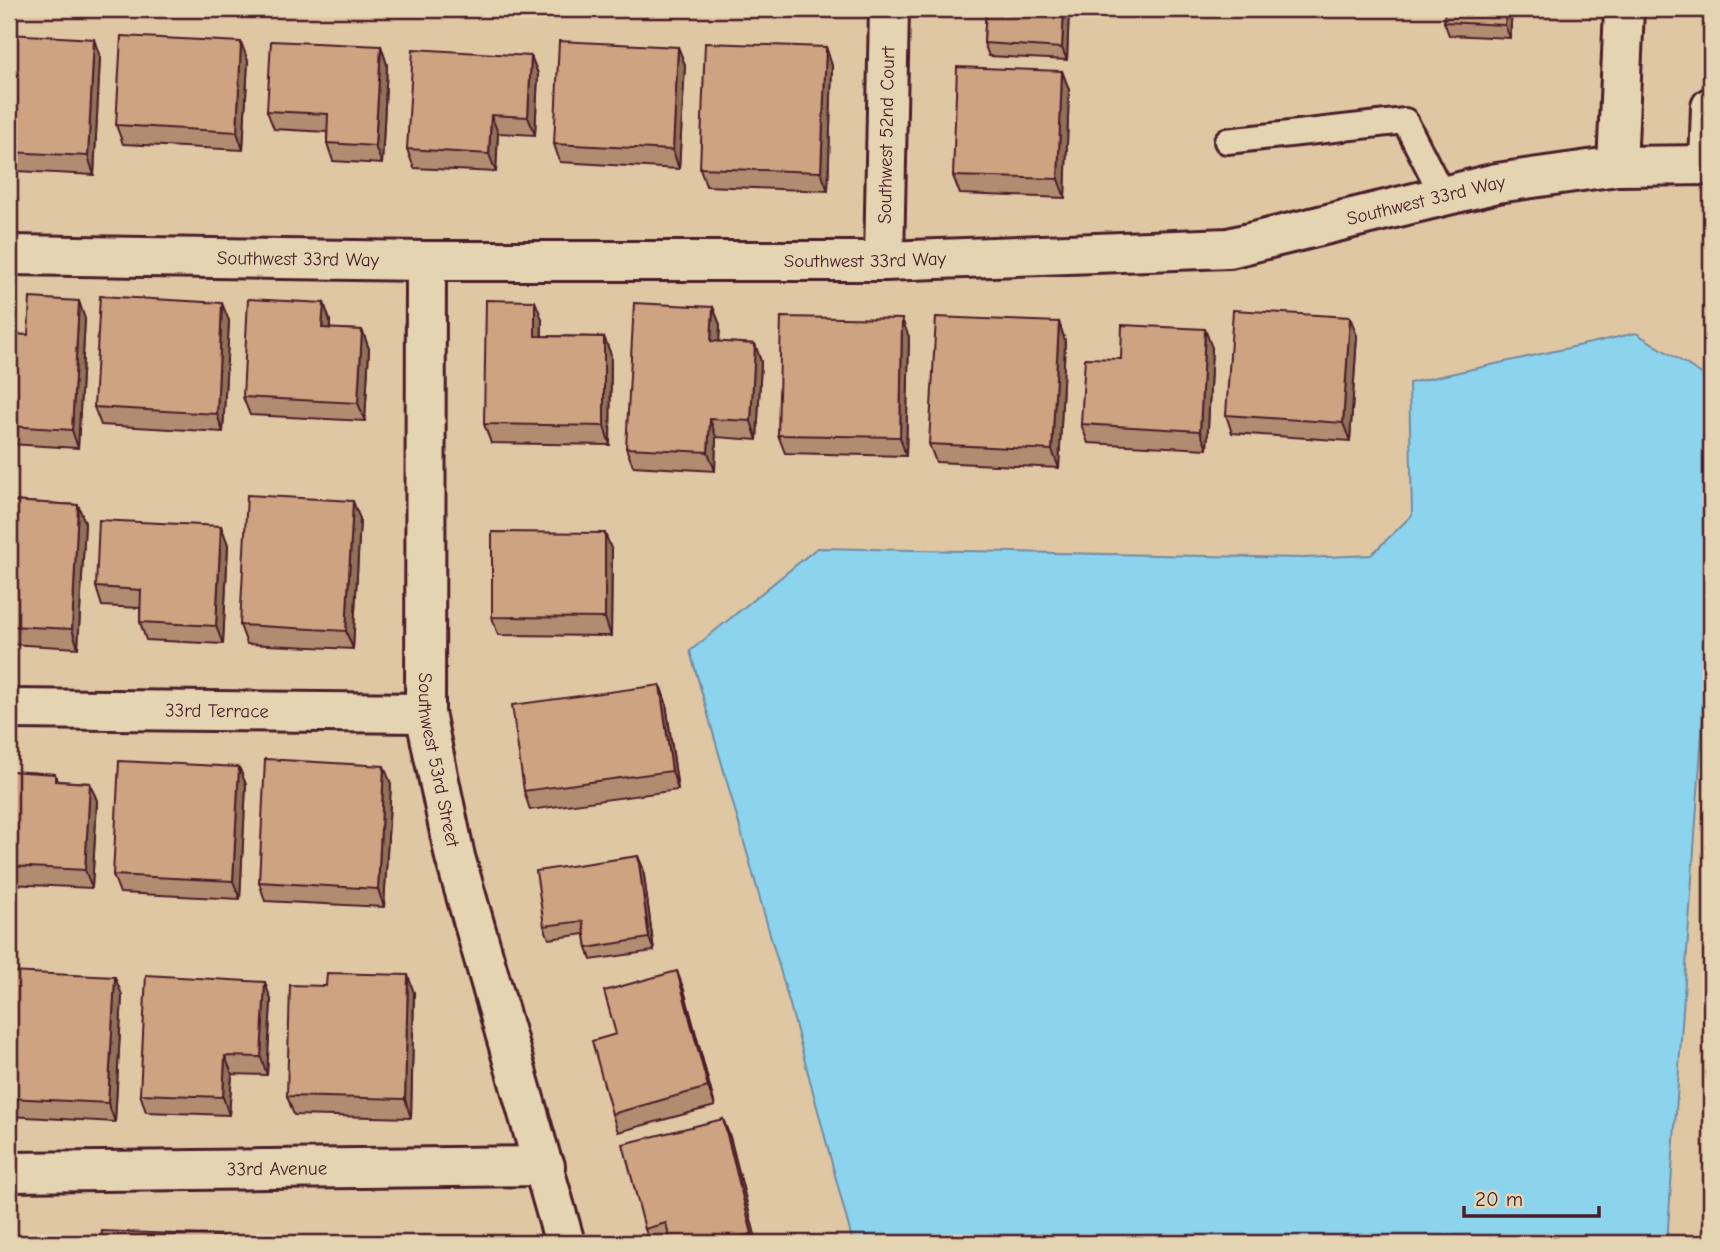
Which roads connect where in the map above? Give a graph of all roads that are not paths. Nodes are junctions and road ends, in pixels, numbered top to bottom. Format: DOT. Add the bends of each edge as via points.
graph roads {
  1 [pos="889,9"];
  2 [pos="1623,9"];
  3 [pos="1711,107"];
  4 [pos="1227,141"];
  5 [pos="1710,165"];
  6 [pos="1617,166"];
  7 [pos="1443,196"];
  8 [pos="9,255"];
  9 [pos="426,261"];
  10 [pos="884,261"];
  11 [pos="9,709"];
  12 [pos="425,713"];
  13 [pos="545,1166"];
  14 [pos="9,1172"];
  15 [pos="565,1243"];
  1 -- 10 [label="street, Southwest 52nd Court"];
  2 -- 6 [label="street"];
  3 -- 5 [label="street"];
  4 -- 7 [label="lane" via="1405,121"];
  5 -- 6 [label="street, Southwest 33rd Way"];
  6 -- 7 [label="street, Southwest 33rd Way" via="1496,183"];
  7 -- 10 [label="street, Southwest 33rd Way" via="1229,248"];
  8 -- 9 [label="street, Southwest 33rd Way"];
  9 -- 10 [label="street, Southwest 33rd Way"];
  9 -- 12 [label="street, Southwest 53rd Street"];
  11 -- 12 [label="street, 33rd Terrace"];
  12 -- 13 [label="street, Southwest 53rd Street" via="455,857"];
  13 -- 14 [label="street, 33rd Avenue"];
  13 -- 15 [label="street, Southwest 53rd Street"];
}
